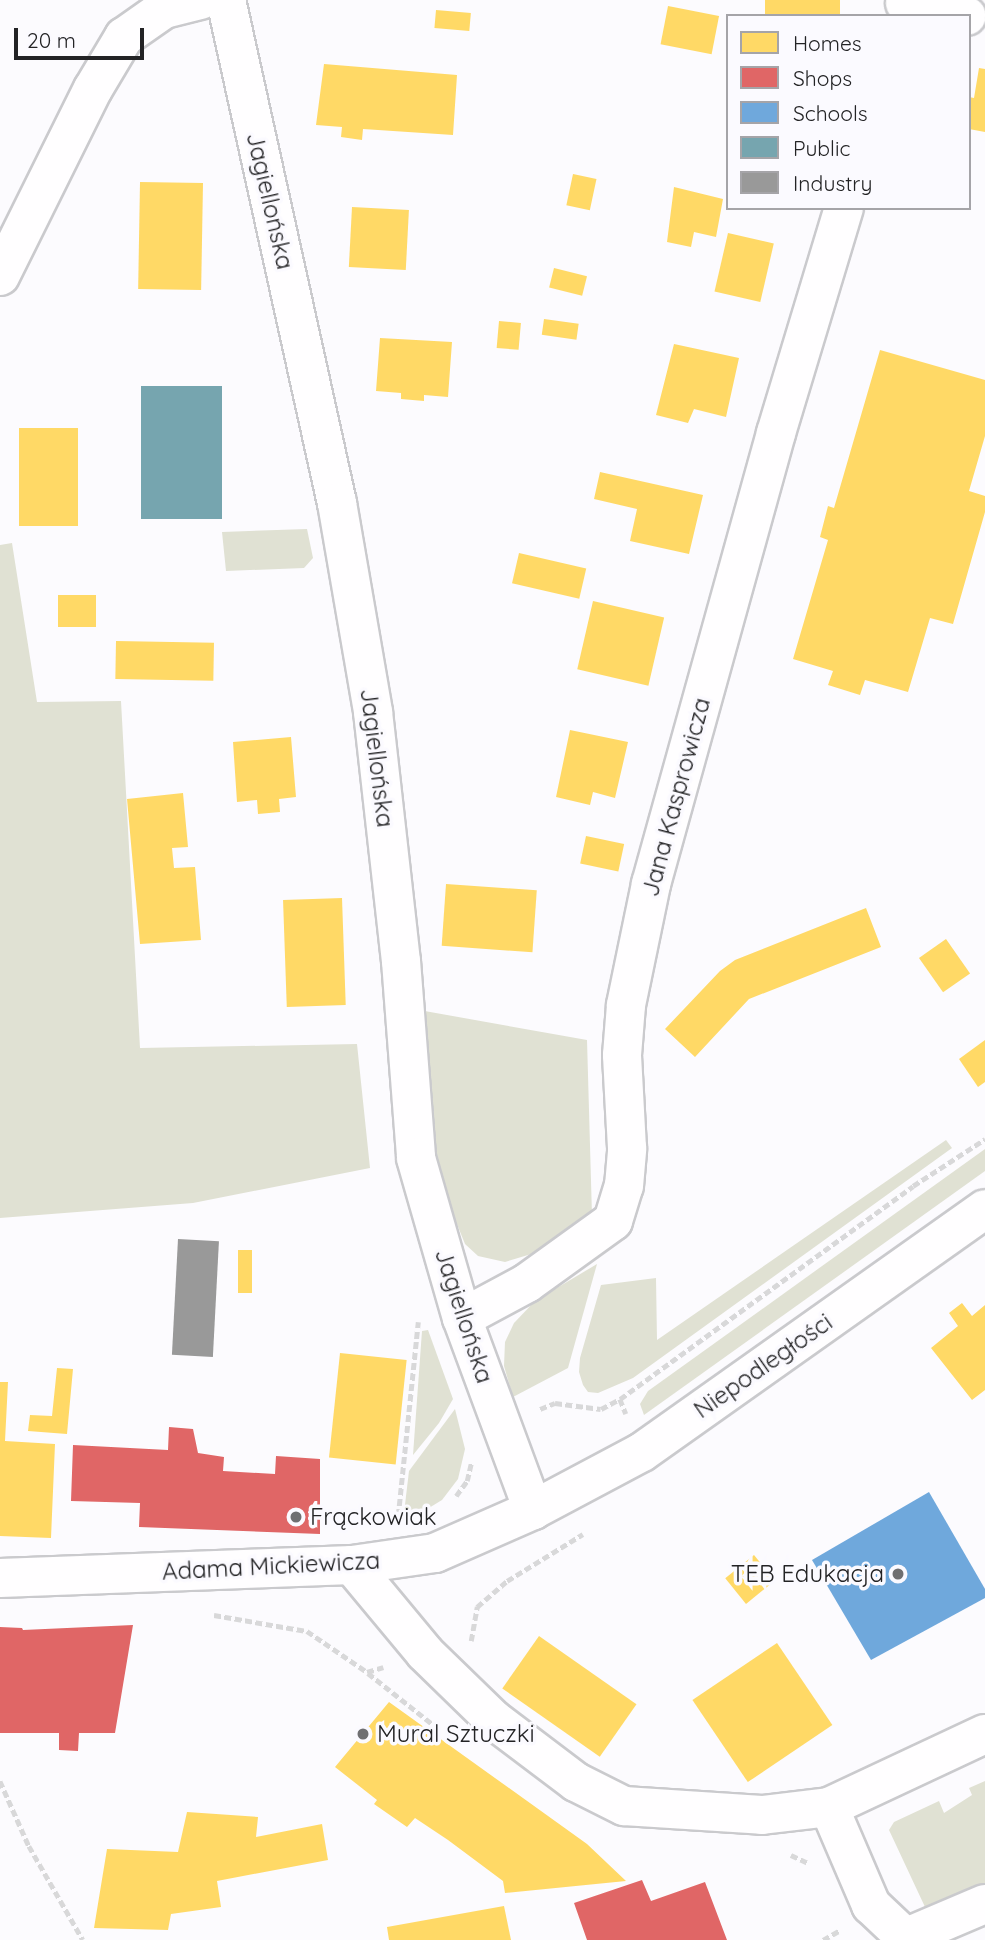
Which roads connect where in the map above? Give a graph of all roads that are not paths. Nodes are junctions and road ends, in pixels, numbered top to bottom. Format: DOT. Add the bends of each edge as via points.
graph roads {
  1 [pos="201,0"];
  2 [pos="226,0"];
  3 [pos="904,6"];
  4 [pos="955,14"];
  5 [pos="843,210"];
  6 [pos="0,276"];
  7 [pos="985,1209"];
  8 [pos="462,1318"];
  9 [pos="533,1510"];
  10 [pos="352,1565"];
  11 [pos="0,1578"];
  12 [pos="985,1734"];
  13 [pos="829,1807"];
  14 [pos="985,1904"];
  15 [pos="904,1939"];
  1 -- 6 [label="street" via="164,9 124,37 93,89"];
  2 -- 8 [label="street, Jagiellońska" via="337,503 373,712 401,961 416,1158"];
  3 -- 4 [label="street"];
  5 -- 8 [label="street, Jana Kasprowicza" via="776,433 651,884 626,1005 622,1055 627,1148 624,1186 613,1221 527,1283"];
  7 -- 9 [label="street, Niepodległości" via="642,1452"];
  8 -- 9 [label="street, Jagiellońska"];
  9 -- 10 [label="street, Adama Mickiewicza" via="435,1553"];
  10 -- 11 [label="street, Adama Mickiewicza"];
  10 -- 13 [label="street" via="444,1672 494,1720 576,1782 624,1806 762,1815"];
  12 -- 13 [label="street"];
  13 -- 15 [label="street" via="871,1905"];
  14 -- 15 [label="street"];
}
